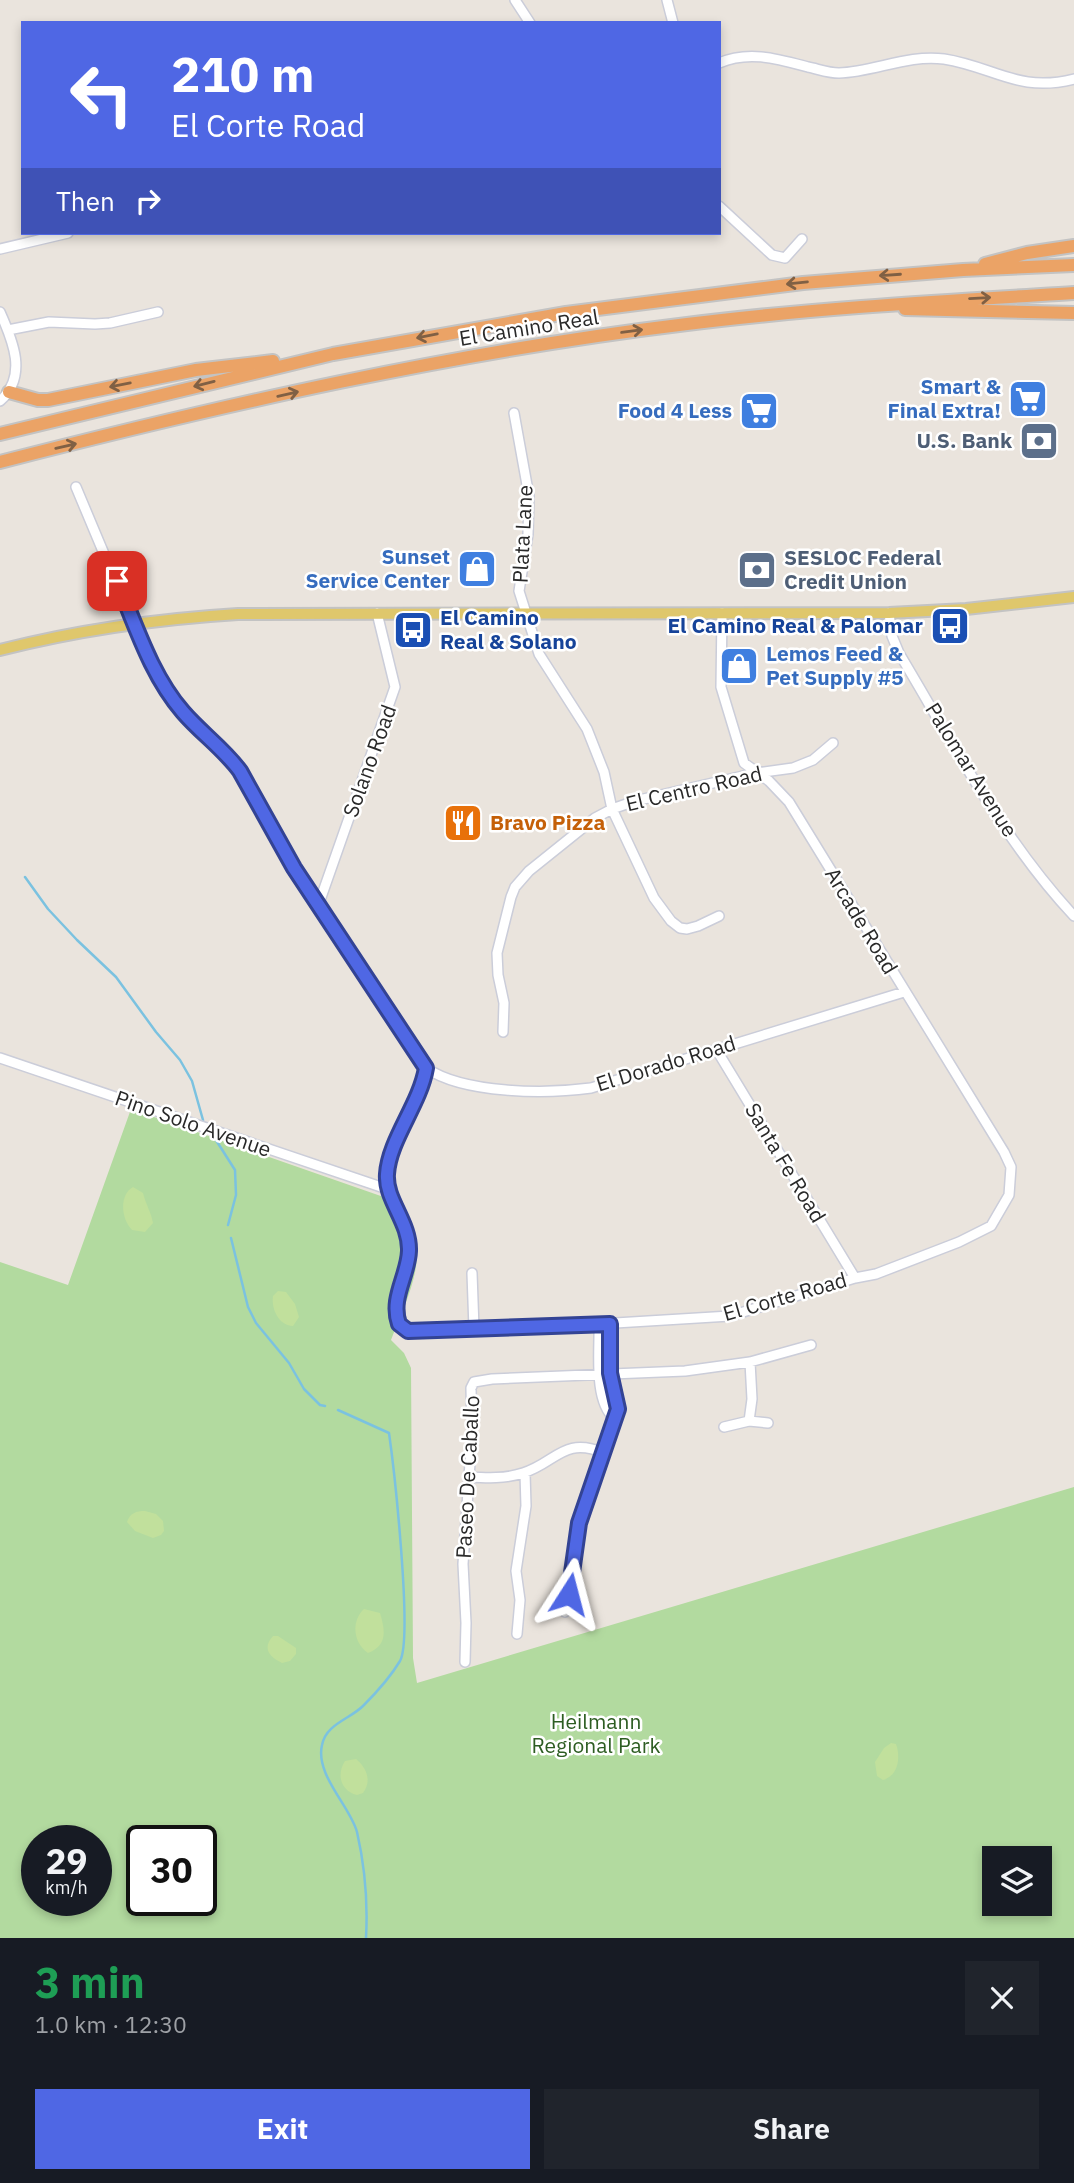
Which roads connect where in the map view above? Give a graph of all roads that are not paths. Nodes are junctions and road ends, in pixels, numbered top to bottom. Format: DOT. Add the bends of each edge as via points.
graph roads {
  1 [pos="515,0"];
  2 [pos="667,0"];
  3 [pos="529,21"];
  4 [pos="672,21"];
  5 [pos="721,62"];
  6 [pos="1074,79"];
  7 [pos="721,208"];
  8 [pos="60,235"];
  9 [pos="802,239"];
  10 [pos="1074,246"];
  11 [pos="0,249"];
  12 [pos="1074,265"];
  13 [pos="963,270"];
  14 [pos="1074,293"];
  15 [pos="842,307"];
  16 [pos="0,312"];
  17 [pos="158,312"];
  18 [pos="1074,313"];
  19 [pos="8,331"];
  20 [pos="333,354"];
  21 [pos="4,397"];
  22 [pos="514,413"];
  23 [pos="0,434"];
  24 [pos="0,463"];
  25 [pos="76,487"];
  26 [pos="1074,597"];
  27 [pos="377,613"];
  28 [pos="526,613"];
  29 [pos="722,613"];
  30 [pos="888,613"];
  31 [pos="134,623"];
  32 [pos="0,650"];
  33 [pos="833,743"];
  34 [pos="755,774"];
  35 [pos="612,809"];
  36 [pos="318,906"];
  37 [pos="719,916"];
  38 [pos="1074,916"];
  39 [pos="904,992"];
  40 [pos="503,1032"];
  41 [pos="716,1049"];
  42 [pos="0,1058"];
  43 [pos="426,1068"];
  44 [pos="387,1189"];
  45 [pos="991,1226"];
  46 [pos="472,1273"];
  47 [pos="855,1278"];
  48 [pos="604,1324"];
  49 [pos="474,1329"];
  50 [pos="811,1345"];
  51 [pos="598,1350"];
  52 [pos="609,1350"];
  53 [pos="750,1362"];
  54 [pos="610,1373"];
  55 [pos="599,1374"];
  56 [pos="614,1418"];
  57 [pos="749,1422"];
  58 [pos="768,1423"];
  59 [pos="724,1427"];
  60 [pos="604,1452"];
  61 [pos="525,1473"];
  62 [pos="468,1477"];
  63 [pos="565,1612"];
  64 [pos="517,1634"];
  65 [pos="465,1662"];
  1 -- 3 [label="street"];
  2 -- 4 [label="street"];
  5 -- 6 [label="street" via="749,55 836,73 941,59 1035,84"];
  7 -- 9 [label="street" via="779,258 785,258"];
  8 -- 11 [label="street"];
  10 -- 13 [label="highway"];
  12 -- 13 [label="highway, El Camino Real"];
  13 -- 20 [label="highway, El Camino Real, one-way" via="663,299"];
  15 -- 14 [label="highway, El Camino Real, one-way"];
  15 -- 18 [label="highway"];
  24 -- 15 [label="highway, El Camino Real, one-way" via="457,358"];
  16 -- 19 [label="street"];
  17 -- 19 [label="street" via="110,323 49,322"];
  19 -- 21 [label="street" via="15,348 16,372"];
  20 -- 21 [label="highway, one-way" via="196,370 48,400"];
  20 -- 23 [label="highway, El Camino Real, one-way"];
  22 -- 28 [label="street, Plata Lane" via="529,496 528,534 519,579"];
  25 -- 31 [label="street"];
  26 -- 30 [label="main road"];
  27 -- 28 [label="main road"];
  27 -- 31 [label="main road" via="238,614"];
  27 -- 36 [label="street, Solano Road" via="395,687"];
  28 -- 29 [label="main road"];
  28 -- 35 [label="street, Plata Lane" via="539,654 587,729"];
  29 -- 30 [label="main road"];
  29 -- 34 [label="street, Arcade Road" via="721,687 744,763"];
  30 -- 38 [label="street, Palomar Avenue" via="899,653 1006,830"];
  31 -- 32 [label="main road"];
  31 -- 36 [label="street" via="169,693 235,765"];
  33 -- 34 [label="street, El Centro Road" via="803,764"];
  34 -- 35 [label="street, El Centro Road"];
  34 -- 39 [label="street, Arcade Road" via="789,802"];
  35 -- 37 [label="street, Plata Lane" via="647,886 671,921 691,929"];
  35 -- 40 [label="street, El Centro Road" via="529,871 515,887 497,953 505,1003"];
  36 -- 43 [label="street"];
  39 -- 41 [label="street, El Dorado Road"];
  39 -- 45 [label="street, Arcade Road" via="1011,1167 1009,1195"];
  41 -- 43 [label="street, El Dorado Road" via="575,1090 471,1086"];
  41 -- 47 [label="street, Santa Fe Road"];
  42 -- 44 [label="street, Pino Solo Avenue"];
  43 -- 44 [label="street" via="389,1161"];
  44 -- 49 [label="street, El Corte Road" via="409,1243 395,1305 402,1326 408,1331"];
  45 -- 47 [label="street, El Corte Road" via="924,1256"];
  46 -- 49 [label="street"];
  47 -- 48 [label="street, El Corte Road" via="730,1316"];
  48 -- 49 [label="street, El Corte Road"];
  48 -- 51 [label="street"];
  48 -- 52 [label="street"];
  50 -- 53 [label="street, Paseo De Caballo"];
  51 -- 52 [label="street"];
  51 -- 55 [label="street"];
  52 -- 54 [label="street"];
  53 -- 54 [label="street, Paseo De Caballo" via="685,1371"];
  53 -- 57 [label="street"];
  54 -- 55 [label="street, Paseo De Caballo"];
  54 -- 56 [label="street" via="618,1409"];
  55 -- 56 [label="street" via="608,1412"];
  55 -- 62 [label="street, Paseo De Caballo" via="474,1382"];
  56 -- 60 [label="street"];
  57 -- 58 [label="street"];
  57 -- 59 [label="street"];
  60 -- 61 [label="street" via="570,1449"];
  60 -- 63 [label="street" via="579,1523"];
  61 -- 62 [label="street"];
  61 -- 64 [label="street" via="526,1506 516,1572 520,1600"];
  62 -- 65 [label="street, Paseo De Caballo" via="463,1564"];
}
